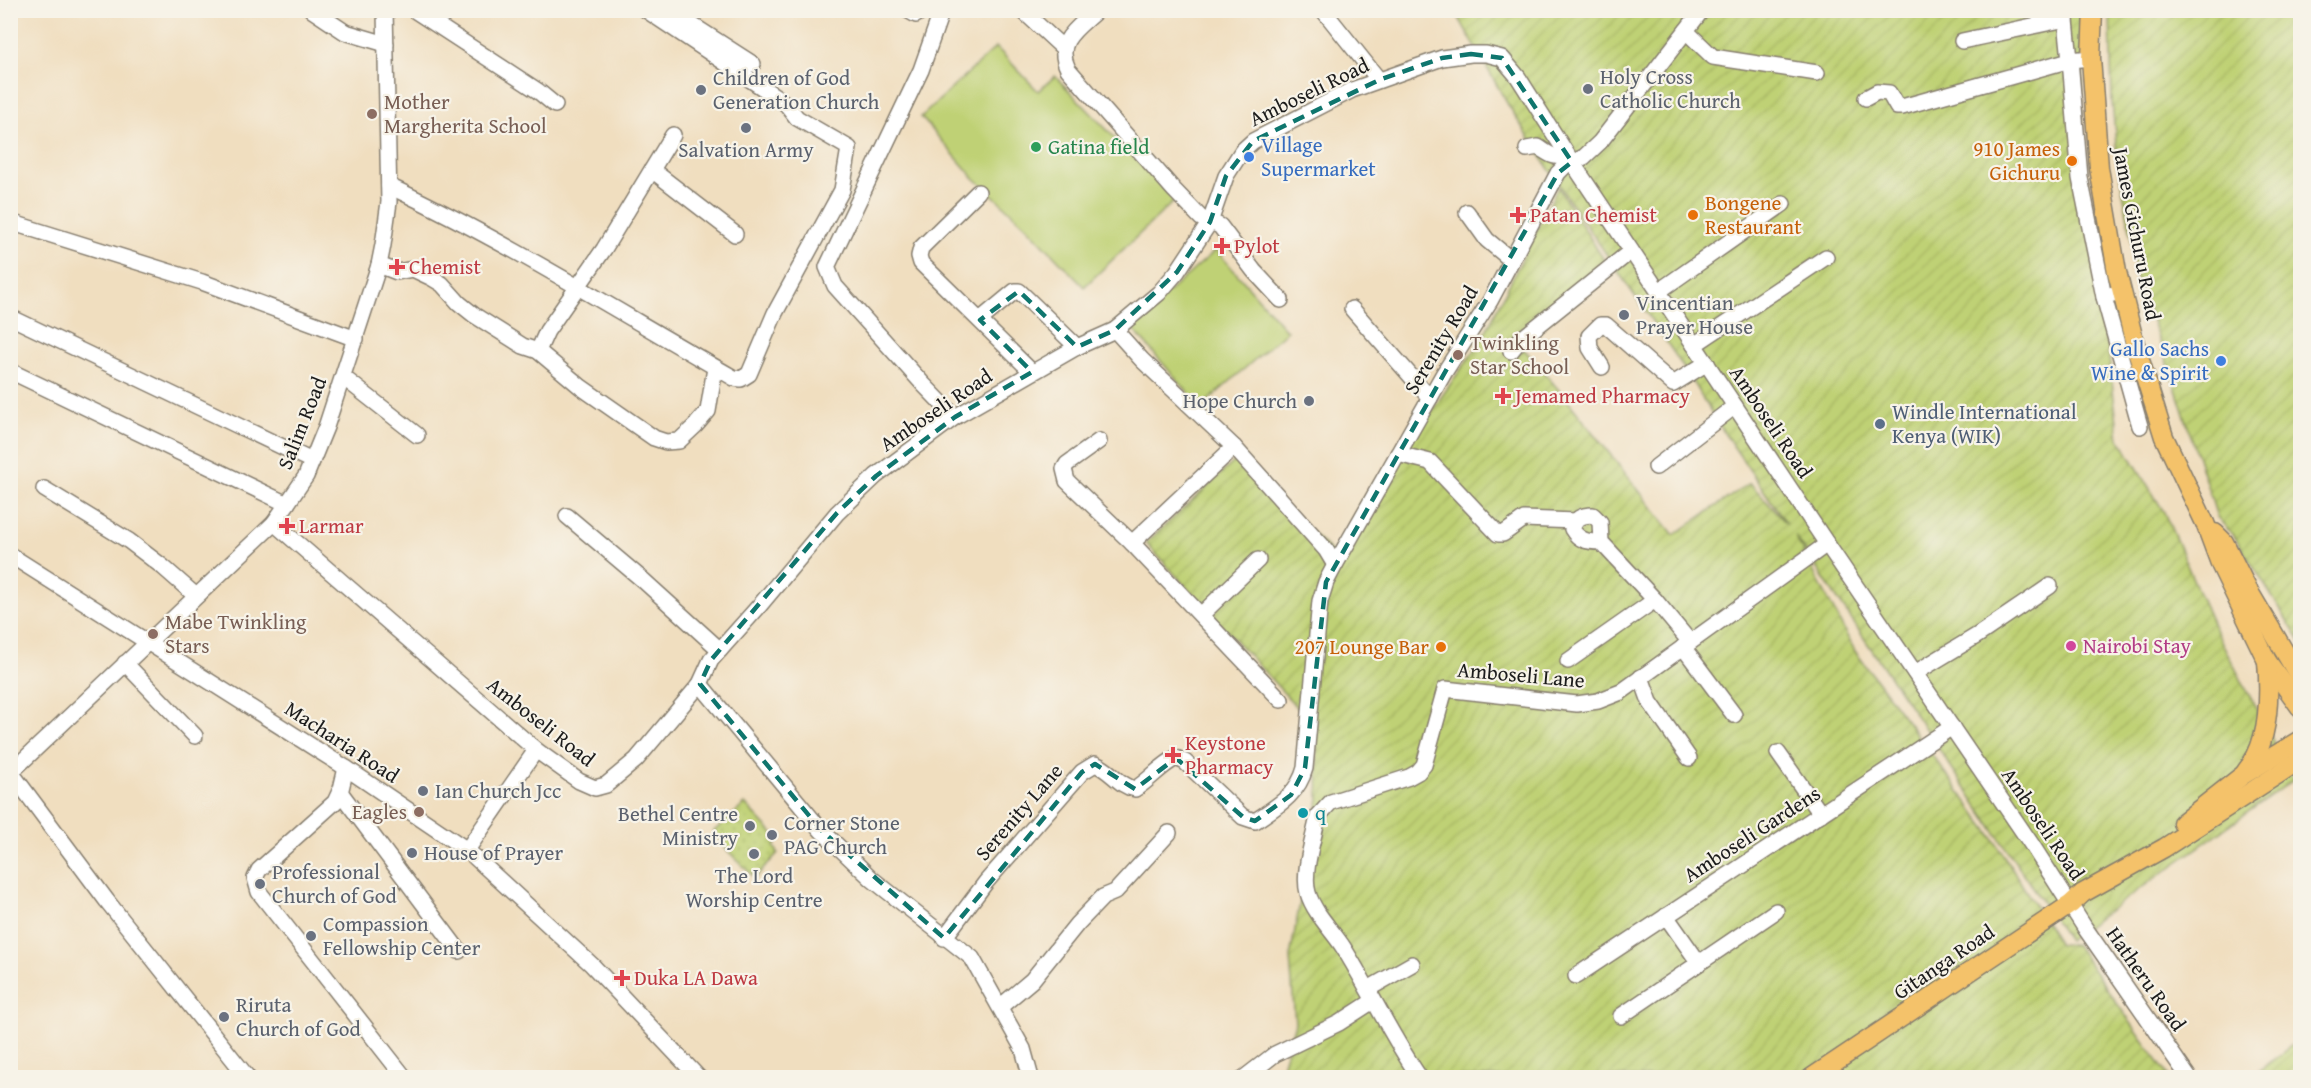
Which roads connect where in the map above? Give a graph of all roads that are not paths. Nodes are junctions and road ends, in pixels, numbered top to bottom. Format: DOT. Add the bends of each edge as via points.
graph roads {
  1 [pos="312,10"];
  2 [pos="385,10"];
  3 [pos="414,10"];
  4 [pos="646,10"];
  5 [pos="669,10"];
  6 [pos="907,10"];
  7 [pos="923,10"];
  8 [pos="942,10"];
  9 [pos="1022,10"];
  10 [pos="1097,10"];
  11 [pos="1323,10"];
  12 [pos="1702,10"];
  13 [pos="2093,10"];
  14 [pos="2066,15"];
  15 [pos="1686,31"];
  16 [pos="1962,41"];
  17 [pos="386,44"];
  18 [pos="1063,48"];
  19 [pos="2091,58"];
  20 [pos="2070,60"];
  21 [pos="753,64"];
  22 [pos="1817,73"];
  23 [pos="1379,80"];
  24 [pos="1866,98"];
  25 [pos="555,105"];
  26 [pos="673,135"];
  27 [pos="1527,149"];
  28 [pos="1569,158"];
  29 [pos="652,170"];
  30 [pos="389,186"];
  31 [pos="978,192"];
  32 [pos="2105,203"];
  33 [pos="1783,204"];
  34 [pos="2085,204"];
  35 [pos="1467,212"];
  36 [pos="10,222"];
  37 [pos="1210,222"];
  38 [pos="735,234"];
  39 [pos="1631,251"];
  40 [pos="1826,257"];
  41 [pos="1510,259"];
  42 [pos="379,265"];
  43 [pos="576,287"];
  44 [pos="1659,291"];
  45 [pos="2113,294"];
  46 [pos="1281,300"];
  47 [pos="1352,309"];
  48 [pos="10,317"];
  49 [pos="980,320"];
  50 [pos="1115,330"];
  51 [pos="356,339"];
  52 [pos="1694,345"];
  53 [pos="1077,347"];
  54 [pos="538,351"];
  55 [pos="1511,351"];
  56 [pos="1707,363"];
  57 [pos="1602,367"];
  58 [pos="715,368"];
  59 [pos="10,371"];
  60 [pos="1032,372"];
  61 [pos="343,377"];
  62 [pos="1430,398"];
  63 [pos="1735,406"];
  64 [pos="955,417"];
  65 [pos="2140,426"];
  66 [pos="417,435"];
  67 [pos="1099,441"];
  68 [pos="1234,447"];
  69 [pos="1398,454"];
  70 [pos="312,460"];
  71 [pos="1656,467"];
  72 [pos="44,489"];
  73 [pos="287,504"];
  74 [pos="567,516"];
  75 [pos="274,523"];
  76 [pos="2205,523"];
  77 [pos="1132,543"];
  78 [pos="1827,544"];
  79 [pos="10,555"];
  80 [pos="1258,560"];
  81 [pos="1335,565"];
  82 [pos="2050,586"];
  83 [pos="196,596"];
  84 [pos="1655,600"];
  85 [pos="1201,615"];
  86 [pos="147,642"];
  87 [pos="1686,645"];
  88 [pos="720,650"];
  89 [pos="1568,661"];
  90 [pos="2267,661"];
  91 [pos="125,663"];
  92 [pos="2294,663"];
  93 [pos="1916,674"];
  94 [pos="1641,677"];
  95 [pos="2301,678"];
  96 [pos="700,684"];
  97 [pos="1281,700"];
  98 [pos="2301,706"];
  99 [pos="1734,715"];
  100 [pos="1952,727"];
  101 [pos="195,736"];
  102 [pos="1307,736"];
  103 [pos="2301,740"];
  104 [pos="536,750"];
  105 [pos="1778,753"];
  106 [pos="1689,758"];
  107 [pos="2301,760"];
  108 [pos="346,768"];
  109 [pos="11,772"];
  110 [pos="2243,775"];
  111 [pos="340,792"];
  112 [pos="1821,814"];
  113 [pos="1169,833"];
  114 [pos="466,850"];
  115 [pos="2100,882"];
  116 [pos="2071,904"];
  117 [pos="1776,911"];
  118 [pos="1666,916"];
  119 [pos="944,938"];
  120 [pos="459,951"];
  121 [pos="1699,963"];
  122 [pos="1412,964"];
  123 [pos="1576,976"];
  124 [pos="1370,995"];
  125 [pos="1000,1007"];
  126 [pos="1621,1016"];
  127 [pos="248,1077"];
  128 [pos="405,1077"];
  129 [pos="699,1077"];
  130 [pos="1031,1077"];
  131 [pos="1244,1077"];
  132 [pos="1420,1077"];
  133 [pos="1811,1077"];
  134 [pos="2189,1077"];
  1 -- 17 [label="street" via="345,32"];
  2 -- 17 [label="street, Salim Road"];
  3 -- 25 [label="street"];
  4 -- 58 [label="street" via="778,98 798,118 849,148 842,190 775,313 749,374 734,378"];
  5 -- 21 [label="street"];
  6 -- 7 [label="street" via="916,15"];
  8 -- 64 [label="street" via="921,70 827,267 835,286"];
  9 -- 18 [label="street"];
  10 -- 18 [label="street" via="1073,32"];
  11 -- 23 [label="street"];
  12 -- 15 [label="street, Serenity Road"];
  13 -- 19 [label="main road, James Gichuru Road"];
  14 -- 16 [label="street"];
  14 -- 20 [label="street"];
  15 -- 22 [label="street" via="1713,57"];
  15 -- 28 [label="street, Serenity Road" via="1600,142 1584,157"];
  17 -- 30 [label="street, Salim Road"];
  18 -- 37 [label="street" via="1062,57 1068,69 1174,190"];
  19 -- 20 [label="street"];
  19 -- 32 [label="main road, James Gichuru Road"];
  20 -- 24 [label="street" via="1902,107 1889,93 1877,92"];
  20 -- 34 [label="street"];
  23 -- 28 [label="street, Amboseli Road" via="1442,58 1486,54 1502,58"];
  23 -- 37 [label="street, Amboseli Road" via="1253,141 1226,176"];
  26 -- 29 [label="street"];
  27 -- 28 [label="street" via="1538,147 1554,156"];
  28 -- 39 [label="street, Amboseli Road"];
  28 -- 41 [label="street, Serenity Road"];
  29 -- 38 [label="street"];
  29 -- 43 [label="street"];
  30 -- 42 [label="street, Salim Road" via="386,234"];
  30 -- 43 [label="street"];
  31 -- 49 [label="street" via="921,248 919,256 921,263"];
  32 -- 34 [label="street"];
  32 -- 45 [label="main road, James Gichuru Road"];
  33 -- 44 [label="street"];
  34 -- 45 [label="street"];
  35 -- 41 [label="street" via="1487,240"];
  36 -- 51 [label="street" via="202,282"];
  37 -- 46 [label="street" via="1220,226"];
  37 -- 50 [label="street, Amboseli Road" via="1159,293"];
  39 -- 44 [label="street, Amboseli Road"];
  39 -- 55 [label="street"];
  40 -- 52 [label="street"];
  41 -- 62 [label="street, Serenity Road" via="1490,301"];
  42 -- 51 [label="street, Salim Road"];
  42 -- 54 [label="street" via="397,272 421,271 442,284 483,321"];
  43 -- 54 [label="street"];
  43 -- 58 [label="street"];
  44 -- 52 [label="street, Amboseli Road"];
  45 -- 65 [label="street"];
  45 -- 76 [label="main road, James Gichuru Road" via="2135,344 2164,437"];
  47 -- 62 [label="street"];
  48 -- 70 [label="street"];
  49 -- 53 [label="street" via="1019,291"];
  49 -- 60 [label="street"];
  50 -- 53 [label="street, Amboseli Road"];
  50 -- 68 [label="street"];
  51 -- 61 [label="street, Salim Road"];
  52 -- 56 [label="street, Amboseli Road"];
  53 -- 60 [label="street, Amboseli Road"];
  54 -- 58 [label="street" via="581,387 654,438 666,442 679,441 708,411"];
  56 -- 57 [label="street" via="1672,384 1606,325 1600,325 1589,336 1590,348"];
  56 -- 63 [label="street, Amboseli Road"];
  59 -- 73 [label="street"];
  60 -- 64 [label="street, Amboseli Road"];
  61 -- 66 [label="street"];
  61 -- 70 [label="street, Salim Road"];
  62 -- 69 [label="street, Serenity Road"];
  63 -- 71 [label="street"];
  63 -- 78 [label="street, Amboseli Road"];
  64 -- 88 [label="street, Amboseli Road" via="876,476 837,513"];
  67 -- 77 [label="street" via="1067,464 1064,476"];
  68 -- 77 [label="street"];
  68 -- 81 [label="street"];
  69 -- 81 [label="street, Serenity Road"];
  69 -- 84 [label="street" via="1430,462 1498,534 1524,519 1575,521 1572,530 1577,538 1601,542"];
  70 -- 73 [label="street, Salim Road"];
  72 -- 83 [label="street" via="129,541"];
  73 -- 75 [label="street, Salim Road"];
  74 -- 88 [label="street"];
  75 -- 83 [label="street, Salim Road"];
  75 -- 104 [label="street, Amboseli Road"];
  76 -- 90 [label="main road, James Gichuru Road" via="2221,566"];
  76 -- 92 [label="main road, James Gichuru Road" via="2224,542 2247,588"];
  77 -- 85 [label="street"];
  78 -- 87 [label="street, Amboseli Lane"];
  78 -- 93 [label="street, Amboseli Road"];
  79 -- 86 [label="street, Macharia Road"];
  80 -- 85 [label="street"];
  81 -- 102 [label="street, Serenity Road" via="1320,601"];
  82 -- 93 [label="street"];
  83 -- 86 [label="street, Salim Road"];
  84 -- 87 [label="street"];
  84 -- 89 [label="street"];
  85 -- 97 [label="street"];
  86 -- 91 [label="street, Salim Road"];
  86 -- 108 [label="street, Macharia Road"];
  87 -- 94 [label="street, Amboseli Lane"];
  87 -- 99 [label="street"];
  88 -- 96 [label="street, Amboseli Road"];
  90 -- 98 [label="main road, James Gichuru Road"];
  90 -- 110 [label="main road" via="2265,727 2251,765"];
  91 -- 101 [label="street"];
  91 -- 109 [label="street, Salim Road"];
  92 -- 95 [label="main road, James Gichuru Road"];
  93 -- 100 [label="street, Amboseli Road"];
  94 -- 106 [label="street" via="1650,702"];
  94 -- 124 [label="street, Amboseli Lane" via="1621,692 1577,704 1445,689 1424,765 1418,772 1326,805 1318,816 1306,877 1308,894"];
  96 -- 104 [label="street, Amboseli Road" via="636,760 606,785 595,788 579,781"];
  96 -- 119 [label="street" via="821,830 872,879"];
  100 -- 112 [label="street, Amboseli Gardens"];
  100 -- 116 [label="street, Amboseli Road"];
  102 -- 119 [label="street, Serenity Lane" via="1302,779 1291,795 1255,820 1243,817 1176,758 1135,789 1126,787 1095,764 1082,772 986,882"];
  103 -- 110 [label="main road, Gitanga Road"];
  104 -- 114 [label="street"];
  105 -- 112 [label="street"];
  107 -- 115 [label="main road, Gitanga Road" via="2164,848"];
  108 -- 111 [label="street"];
  108 -- 114 [label="street, Macharia Road"];
  109 -- 127 [label="street" via="107,901"];
  110 -- 115 [label="main road, Gitanga Road"];
  111 -- 120 [label="street"];
  111 -- 128 [label="street" via="334,802 259,870 255,884"];
  112 -- 118 [label="street, Amboseli Gardens"];
  113 -- 125 [label="street" via="1115,892 1103,897 1077,924 1032,980"];
  114 -- 129 [label="street, Macharia Road" via="592,965"];
  115 -- 116 [label="main road, Gitanga Road"];
  116 -- 133 [label="main road, Gitanga Road"];
  116 -- 134 [label="street, Hatheru Road"];
  117 -- 121 [label="street"];
  118 -- 121 [label="street"];
  118 -- 123 [label="street, Amboseli Gardens"];
  119 -- 125 [label="street" via="972,958"];
  121 -- 126 [label="street"];
  122 -- 124 [label="street"];
  124 -- 131 [label="street" via="1339,1023 1275,1054"];
  124 -- 132 [label="street"];
  125 -- 130 [label="street" via="1023,1049"];
}
